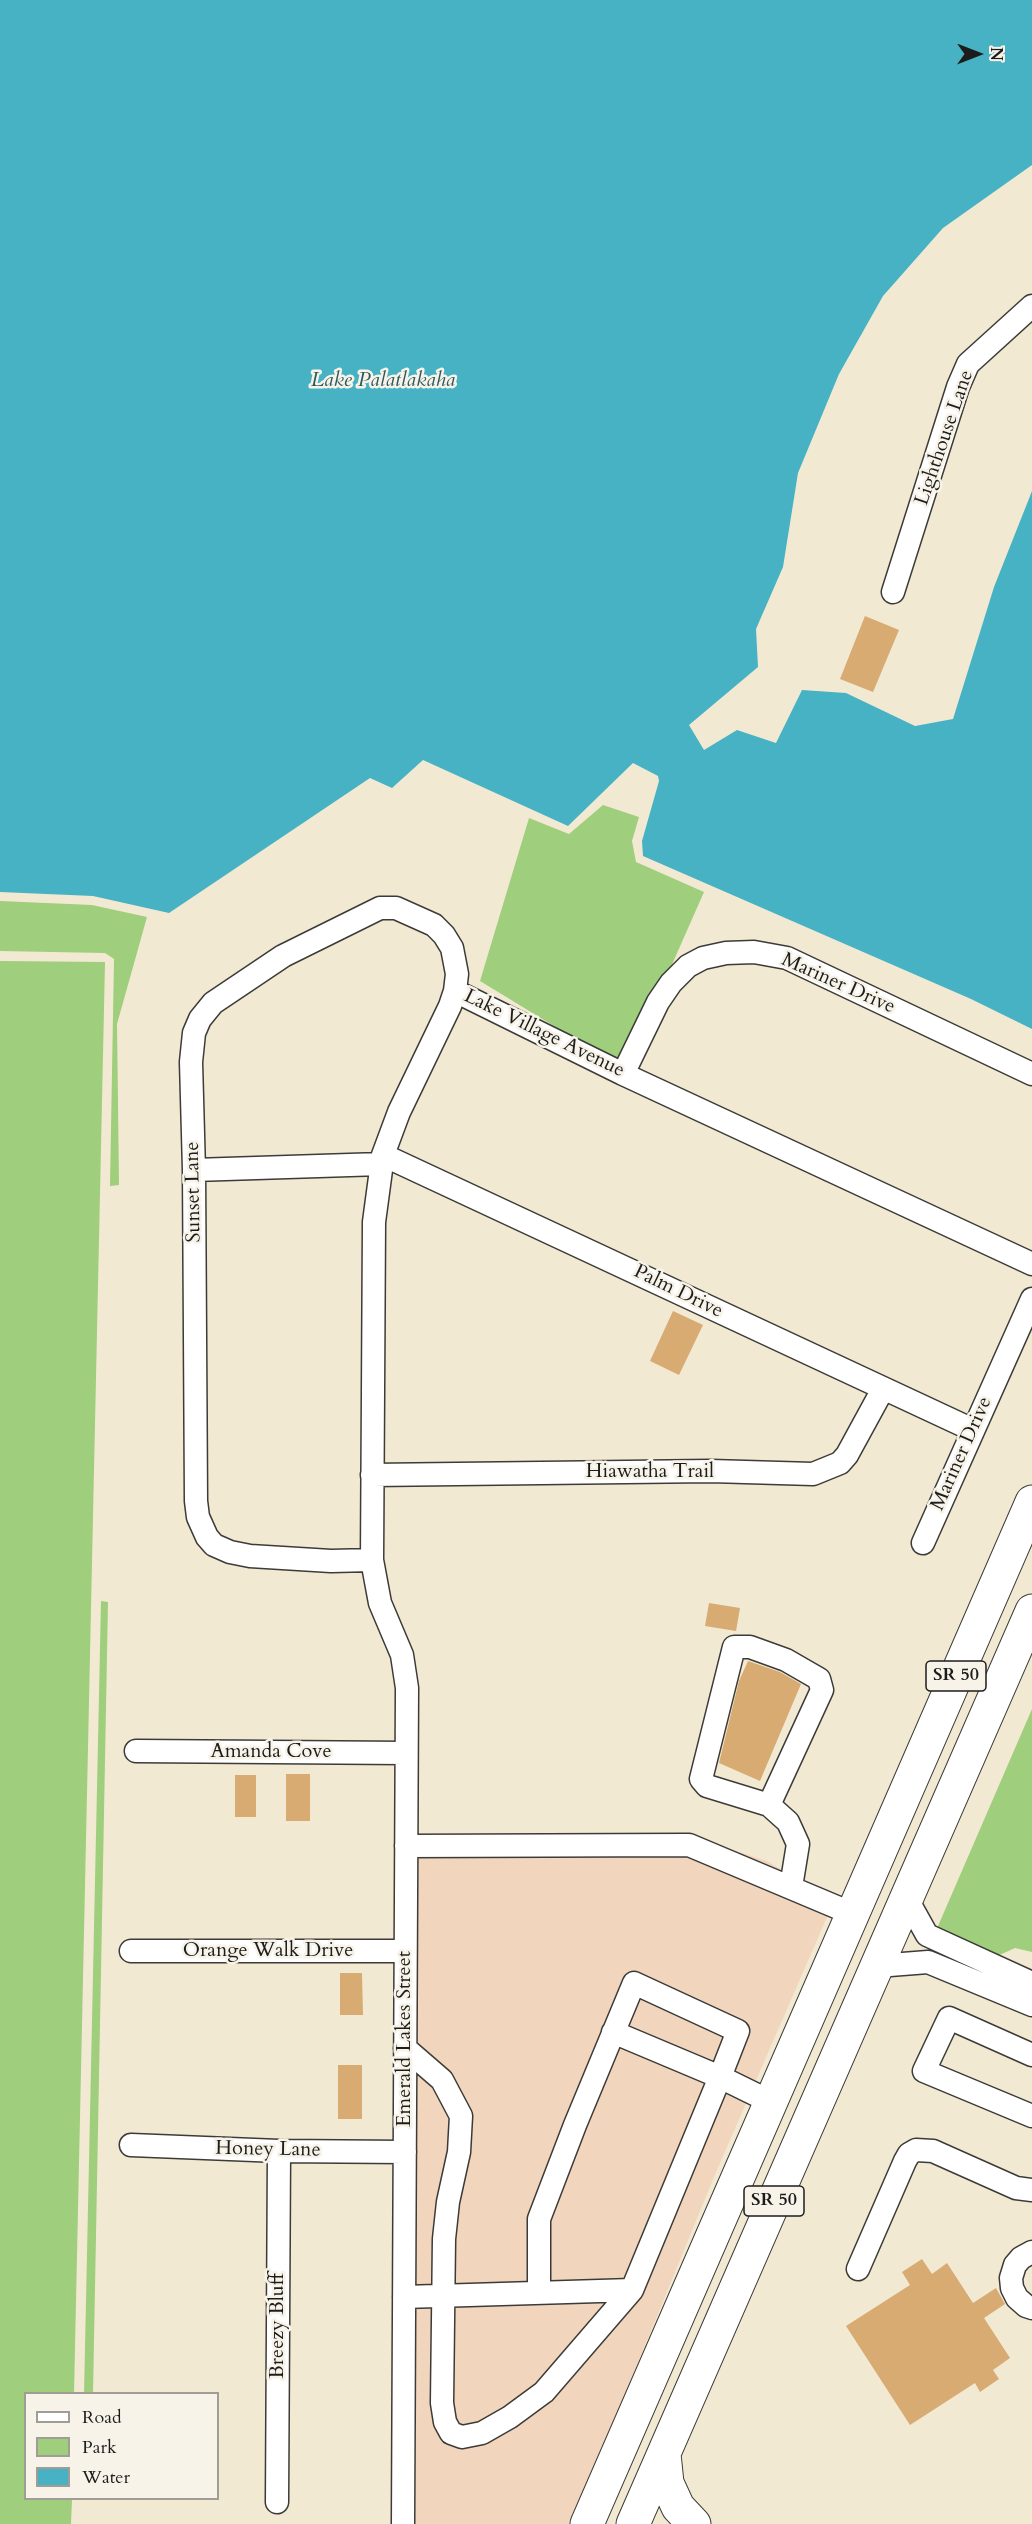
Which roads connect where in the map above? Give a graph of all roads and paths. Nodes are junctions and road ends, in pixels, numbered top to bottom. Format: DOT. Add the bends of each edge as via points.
graph roads {
  1 [pos="1032,306"];
  2 [pos="893,592"];
  3 [pos="455,991"];
  4 [pos="623,1074"];
  5 [pos="1032,1074"];
  6 [pos="382,1160"];
  7 [pos="194,1170"];
  8 [pos="1032,1264"];
  9 [pos="1032,1299"];
  10 [pos="883,1389"];
  11 [pos="973,1430"];
  12 [pos="372,1474"];
  13 [pos="1032,1502"];
  14 [pos="922,1543"];
  15 [pos="372,1560"];
  16 [pos="1032,1611"];
  17 [pos="136,1751"];
  18 [pos="406,1753"];
  19 [pos="770,1805"];
  20 [pos="406,1846"];
  21 [pos="791,1887"];
  22 [pos="907,1899"];
  23 [pos="853,1914"];
  24 [pos="131,1951"];
  25 [pos="405,1951"];
  26 [pos="877,1966"];
  27 [pos="1032,1983"];
  28 [pos="1032,2005"];
  29 [pos="613,2032"];
  30 [pos="405,2048"];
  31 [pos="1032,2055"];
  32 [pos="720,2077"];
  33 [pos="771,2102"];
  34 [pos="1032,2115"];
  35 [pos="131,2145"];
  36 [pos="279,2151"];
  37 [pos="405,2152"];
  38 [pos="1032,2190"];
  39 [pos="1032,2252"];
  40 [pos="858,2269"];
  41 [pos="632,2290"];
  42 [pos="539,2292"];
  43 [pos="444,2295"];
  44 [pos="404,2297"];
  45 [pos="1032,2308"];
  46 [pos="664,2454"];
  47 [pos="277,2502"];
  48 [pos="403,2524"];
  49 [pos="587,2524"];
  50 [pos="633,2524"];
  51 [pos="694,2524"];
  1 -- 2 [label="street, Lighthouse Lane" via="968,364"];
  3 -- 4 [label="street, Lake Village Avenue"];
  3 -- 6 [label="street, Lake Village Avenue" via="399,1112"];
  3 -- 7 [label="street, Sunset Lane" via="454,954 444,935 410,913 380,908 283,956 213,1003 195,1033 191,1062"];
  4 -- 5 [label="street, Mariner Drive" via="658,1002 688,966 703,958 754,952 788,958"];
  4 -- 8 [label="street, Lake Village Avenue"];
  6 -- 7 [label="street, Palm Drive"];
  6 -- 10 [label="street, Palm Drive"];
  6 -- 12 [label="street, Lake Village Avenue" via="374,1222"];
  7 -- 15 [label="street, Sunset Lane" via="196,1501 207,1538 230,1552 250,1556"];
  9 -- 11 [label="street, Mariner Drive"];
  10 -- 11 [label="street, Palm Drive"];
  10 -- 12 [label="street, Hiawatha Trail" via="847,1455 832,1467 813,1474"];
  11 -- 14 [label="street, Mariner Drive"];
  12 -- 15 [label="street, Lake Village Avenue"];
  13 -- 23 [label="highway, SR 50"];
  15 -- 18 [label="street, Emerald Lakes Street" via="380,1603 406,1671"];
  16 -- 22 [label="highway, SR 50"];
  17 -- 18 [label="street, Amanda Cove"];
  18 -- 20 [label="street, Emerald Lakes Street"];
  19 -- 19 [label="street" via="707,1786 701,1779 734,1647 750,1647 786,1660 819,1679 822,1690"];
  19 -- 21 [label="street" via="788,1822 798,1844"];
  20 -- 21 [label="street" via="689,1845"];
  20 -- 25 [label="street, Emerald Lakes Street"];
  21 -- 23 [label="street"];
  22 -- 26 [label="highway, SR 50"];
  22 -- 27 [label="street" via="927,1935"];
  23 -- 33 [label="highway, SR 50"];
  24 -- 25 [label="street, Orange Walk Drive"];
  25 -- 30 [label="street, Emerald Lakes Street"];
  26 -- 28 [label="street" via="928,1962"];
  26 -- 46 [label="highway, SR 50"];
  29 -- 32 [label="street"];
  29 -- 32 [label="street" via="634,1983 738,2031"];
  29 -- 42 [label="street" via="539,2219"];
  30 -- 37 [label="street, Emerald Lakes Street"];
  30 -- 43 [label="street" via="442,2080 461,2116 444,2239"];
  31 -- 34 [label="street" via="950,2018 924,2071"];
  32 -- 33 [label="street"];
  32 -- 41 [label="street"];
  33 -- 49 [label="highway, SR 50"];
  35 -- 36 [label="street, Honey Lane"];
  36 -- 37 [label="street, Honey Lane"];
  36 -- 47 [label="street, Breezy Bluff"];
  37 -- 44 [label="street, Emerald Lakes Street"];
  38 -- 40 [label="street" via="1016,2188 933,2151 916,2150 904,2162"];
  39 -- 45 [label="street" via="1015,2265 1011,2278 1017,2298"];
  41 -- 42 [label="street"];
  41 -- 43 [label="street" via="544,2392 482,2433 462,2437 451,2433 442,2403"];
  42 -- 43 [label="street"];
  43 -- 44 [label="street"];
  44 -- 48 [label="street, Emerald Lakes Street"];
  46 -- 50 [label="highway, SR 50"];
  46 -- 51 [label="highway" via="667,2483 678,2507"];
}
